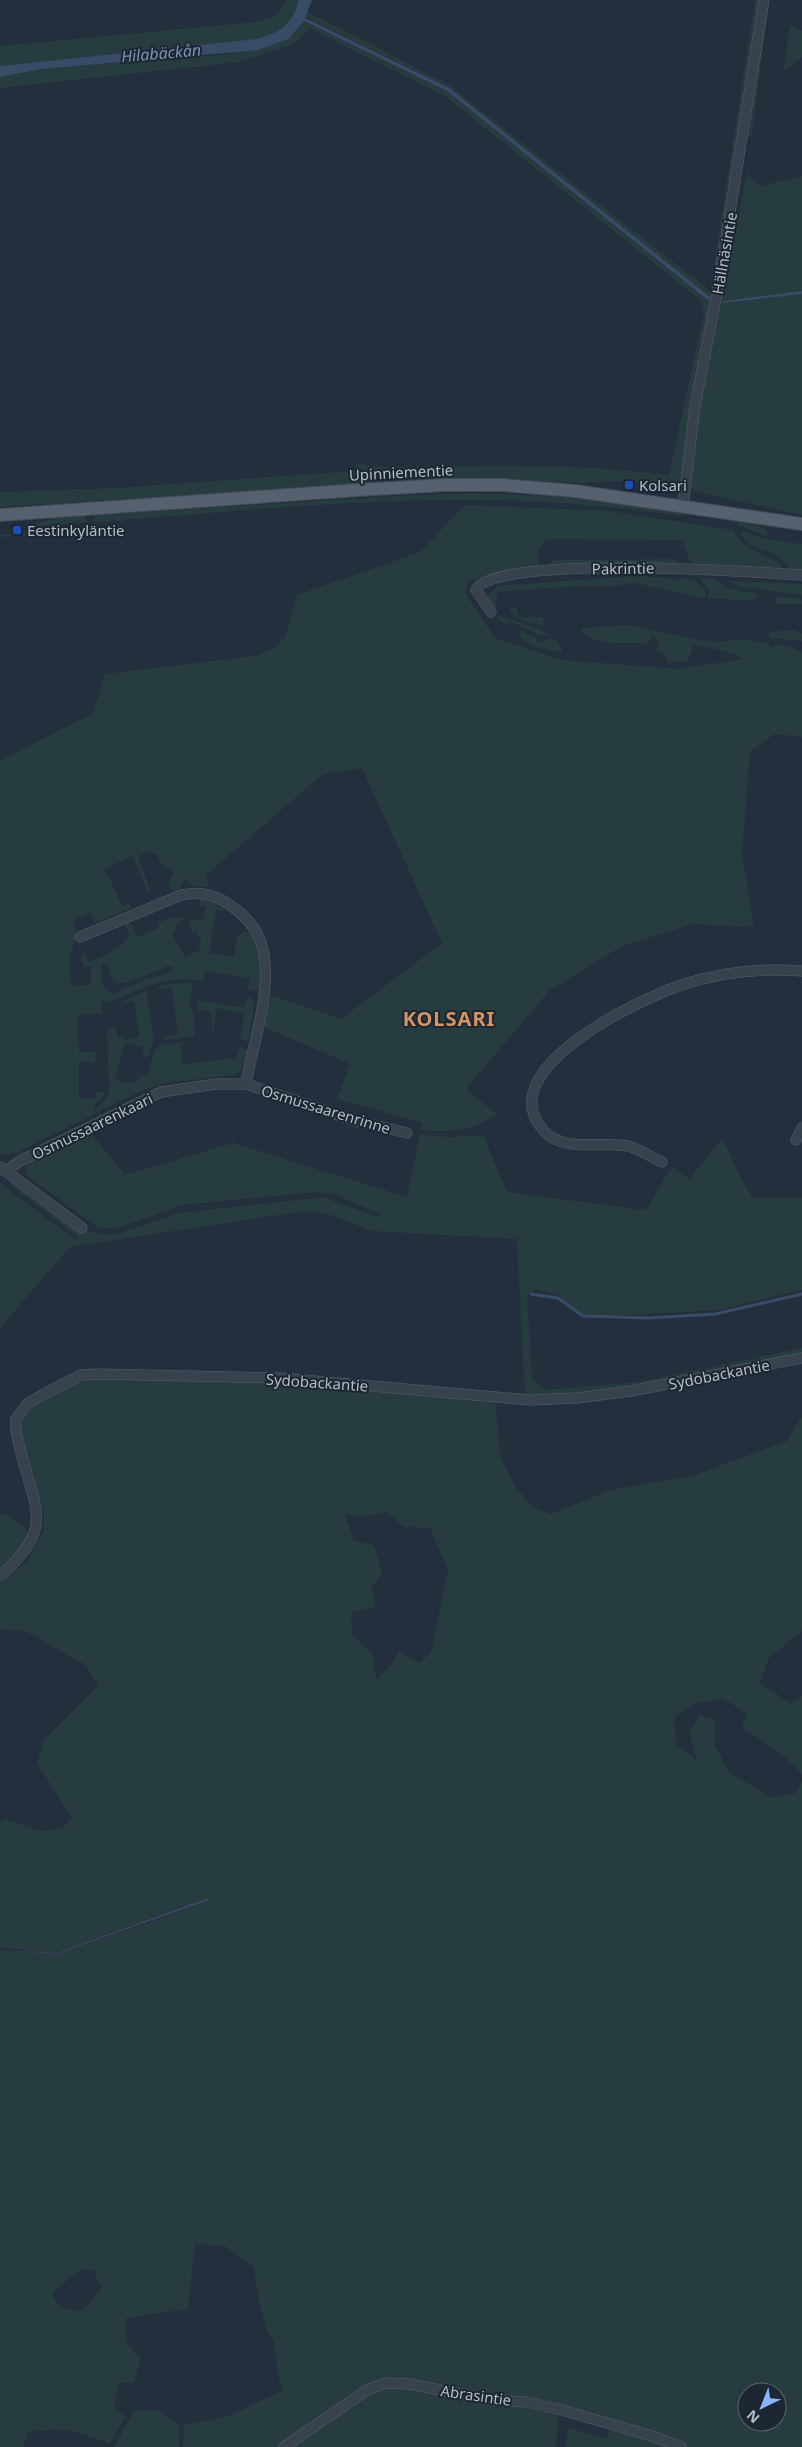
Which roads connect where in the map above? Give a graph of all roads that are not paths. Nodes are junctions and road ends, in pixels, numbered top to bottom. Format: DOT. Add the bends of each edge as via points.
graph roads {
  1 [pos="764,0"];
  2 [pos="683,506"];
  3 [pos="0,515"];
  4 [pos="802,524"];
  5 [pos="802,575"];
  6 [pos="491,612"];
  7 [pos="80,937"];
  8 [pos="802,971"];
  9 [pos="246,1084"];
  10 [pos="802,1128"];
  11 [pos="407,1133"];
  12 [pos="796,1140"];
  13 [pos="662,1162"];
  14 [pos="3,1169"];
  15 [pos="82,1228"];
  16 [pos="802,1358"];
  17 [pos="0,1576"];
  18 [pos="284,2447"];
  19 [pos="681,2447"];
  1 -- 2 [label="street, Hällnäsintie" via="714,312 694,406"];
  2 -- 3 [label="main road, Upinniementie" via="541,487 445,485"];
  2 -- 4 [label="main road, Upinniementie"];
  5 -- 6 [label="street, Pakrintie" via="633,567 507,575 483,582 476,590"];
  7 -- 9 [label="street" via="180,895 195,892 212,896 240,913 260,940 266,980"];
  8 -- 13 [label="street" via="778,969 715,976 682,985 598,1026 545,1068 530,1099 540,1125 556,1140 574,1144 629,1146"];
  9 -- 11 [label="street, Osmussaarenrinne" via="356,1121"];
  9 -- 14 [label="street, Osmussaarenkaari" via="216,1084 161,1092"];
  10 -- 12 [label="street"];
  14 -- 15 [label="street"];
  16 -- 17 [label="street, Sydobackantie" via="631,1391 528,1400 281,1378 80,1375 27,1404 16,1419 16,1434 36,1502 38,1522 26,1550"];
  18 -- 19 [label="street, Abrasintie" via="367,2390 386,2383 409,2384 492,2400 526,2402"];
}
